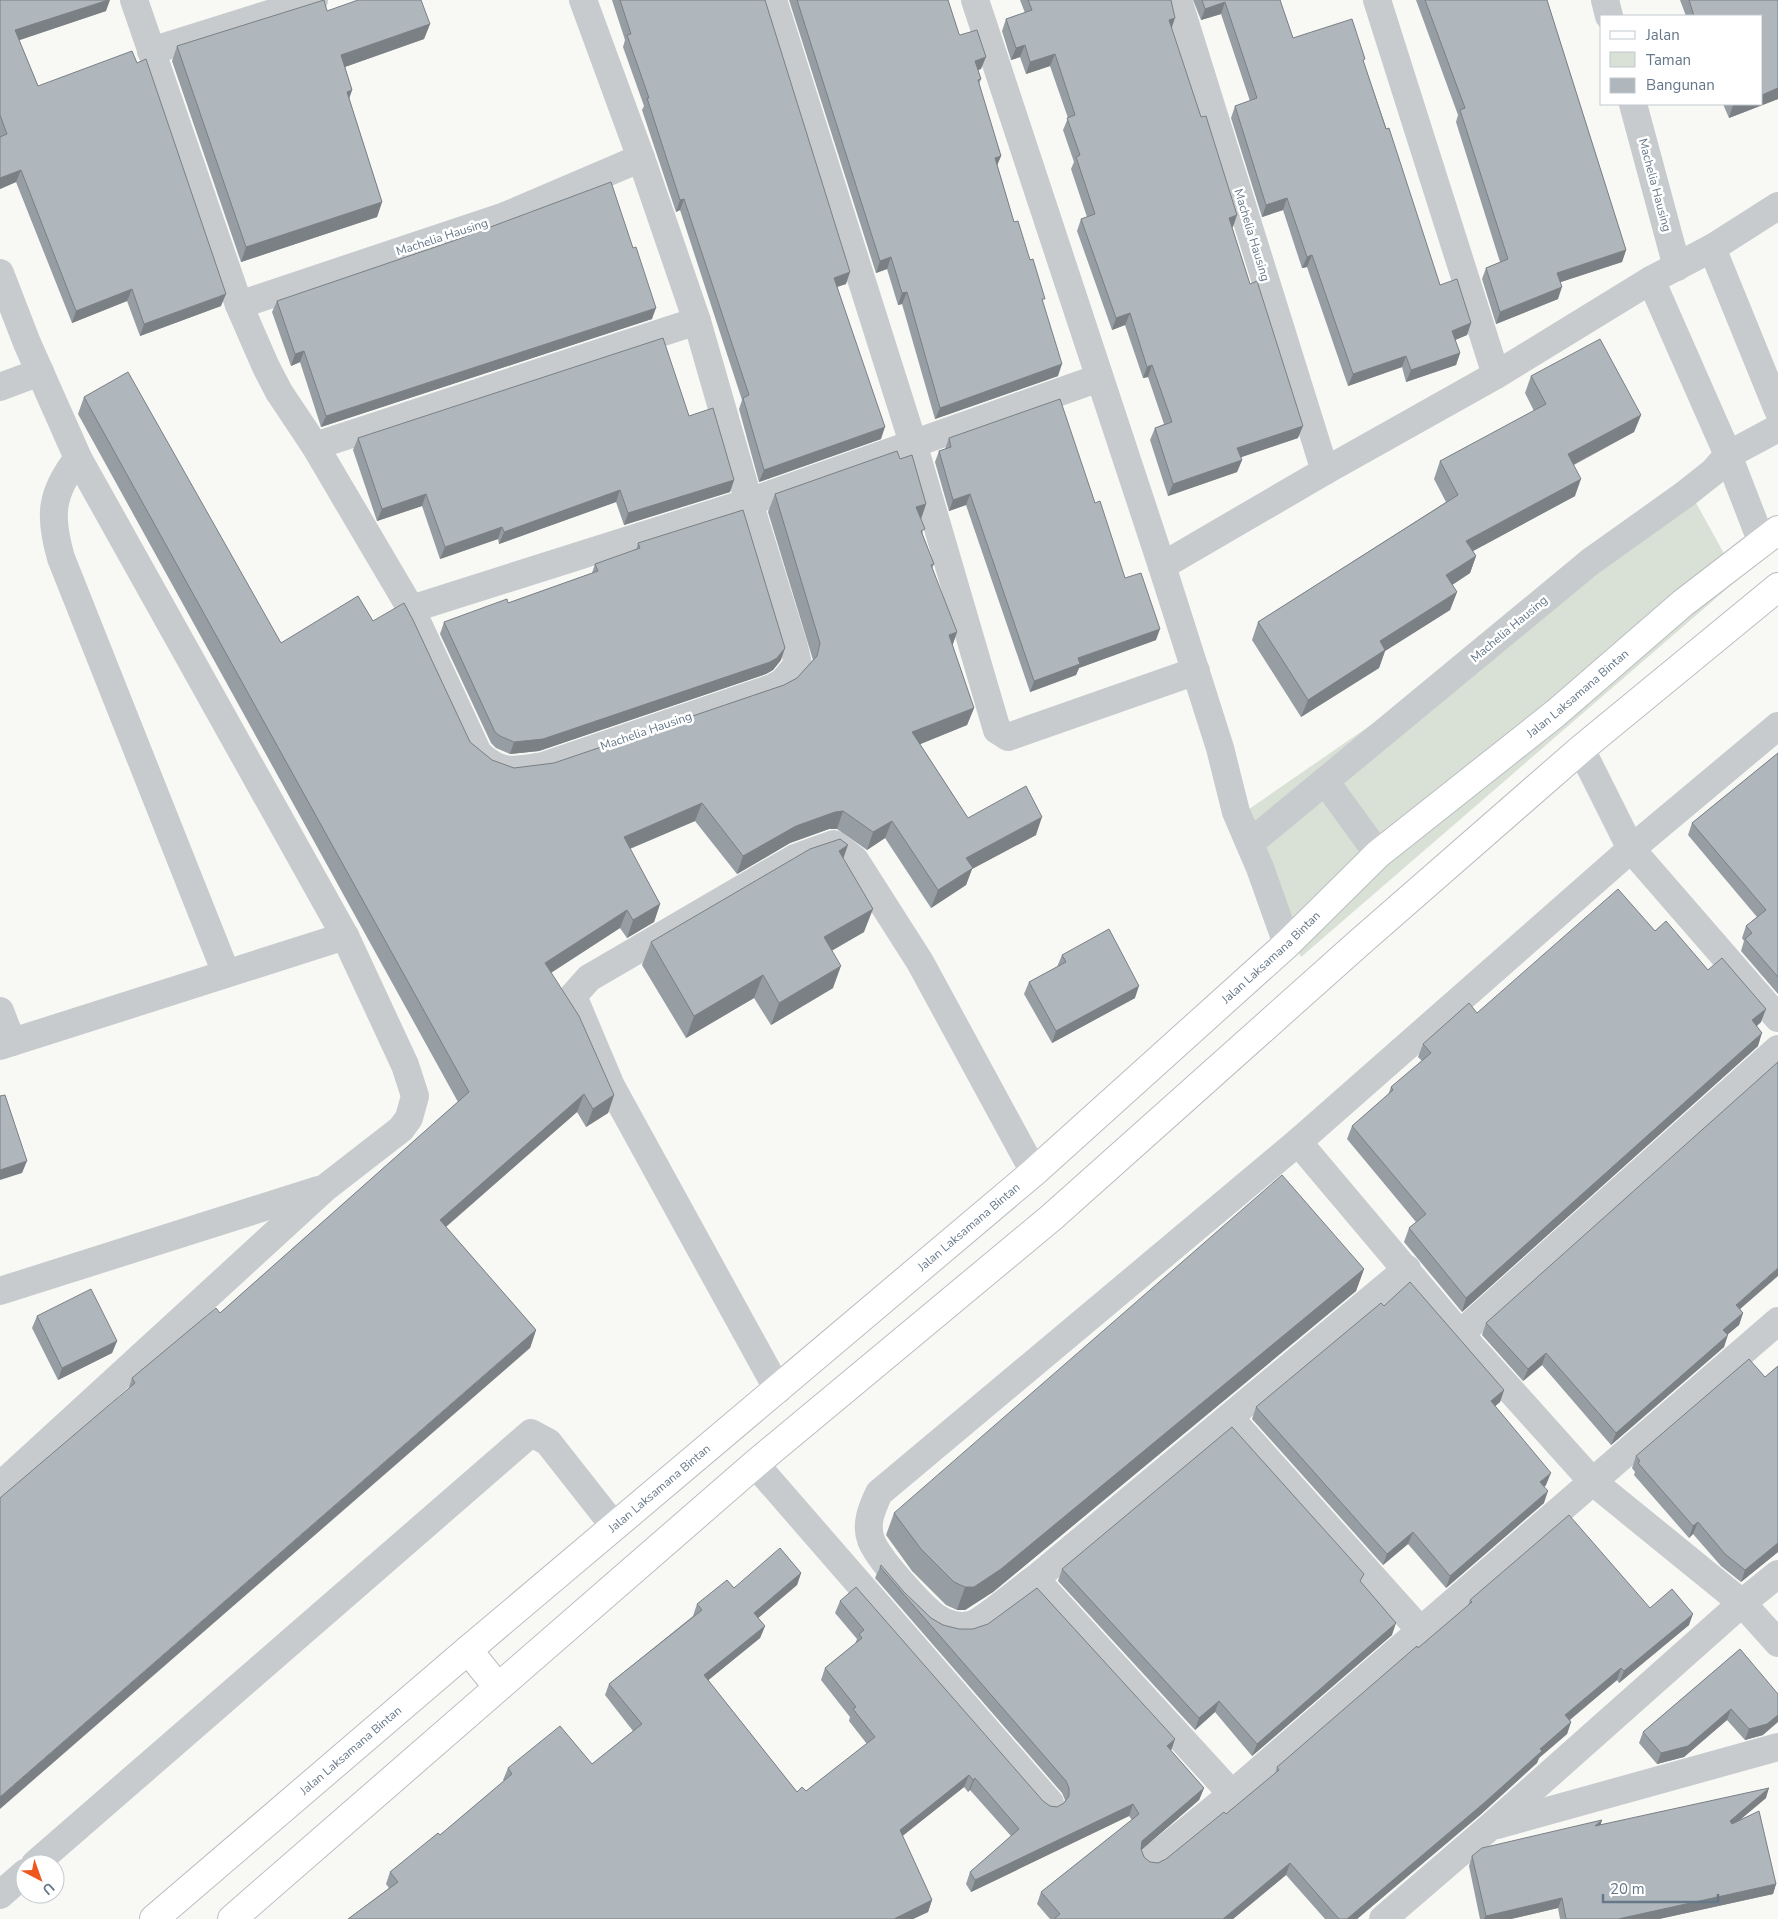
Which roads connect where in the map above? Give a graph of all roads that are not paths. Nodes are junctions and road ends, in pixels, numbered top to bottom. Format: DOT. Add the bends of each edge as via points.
graph roads {
  1 [pos="134,0"];
  2 [pos="314,0"];
  3 [pos="583,0"];
  4 [pos="773,0"];
  5 [pos="975,0"];
  6 [pos="1178,0"];
  7 [pos="1377,0"];
  8 [pos="1605,0"];
  9 [pos="1609,15"];
  10 [pos="151,51"];
  11 [pos="1633,105"];
  12 [pos="641,158"];
  13 [pos="1778,206"];
  14 [pos="1712,248"];
  15 [pos="1677,267"];
  16 [pos="0,273"];
  17 [pos="1651,280"];
  18 [pos="239,305"];
  19 [pos="697,321"];
  20 [pos="40,372"];
  21 [pos="1496,375"];
  22 [pos="1099,378"];
  23 [pos="0,386"];
  24 [pos="1778,410"];
  25 [pos="1778,428"];
  26 [pos="913,443"];
  27 [pos="315,446"];
  28 [pos="1728,456"];
  29 [pos="78,458"];
  30 [pos="1325,471"];
  31 [pos="749,502"];
  32 [pos="1770,537"];
  33 [pos="1162,566"];
  34 [pos="1778,587"];
  35 [pos="411,609"];
  36 [pos="1196,671"];
  37 [pos="1778,726"];
  38 [pos="1581,750"];
  39 [pos="1325,781"];
  40 [pos="1250,843"];
  41 [pos="1630,849"];
  42 [pos="1378,854"];
  43 [pos="345,936"];
  44 [pos="1287,944"];
  45 [pos="226,973"];
  46 [pos="0,1011"];
  47 [pos="1778,1018"];
  48 [pos="6,1044"];
  49 [pos="1778,1049"];
  50 [pos="1298,1142"];
  51 [pos="1034,1172"];
  52 [pos="325,1188"];
  53 [pos="1407,1269"];
  54 [pos="0,1291"];
  55 [pos="1778,1321"];
  56 [pos="1460,1334"];
  57 [pos="778,1390"];
  58 [pos="1230,1418"];
  59 [pos="755,1464"];
  60 [pos="1592,1480"];
  61 [pos="0,1486"];
  62 [pos="614,1526"];
  63 [pos="1778,1574"];
  64 [pos="1035,1578"];
  65 [pos="1742,1602"];
  66 [pos="1421,1630"];
  67 [pos="1778,1642"];
  68 [pos="468,1650"];
  69 [pos="498,1686"];
  70 [pos="1778,1748"];
  71 [pos="1232,1794"];
  72 [pos="1050,1803"];
  73 [pos="1490,1827"];
  74 [pos="47,1854"];
  75 [pos="1152,1859"];
  76 [pos="15,1882"];
  77 [pos="0,1895"];
  78 [pos="154,1919"];
  79 [pos="232,1919"];
  80 [pos="1382,1919"];
  1 -- 10 [label="street, Machelia Hausing"];
  2 -- 10 [label="street"];
  3 -- 12 [label="street, Machelia Hausing"];
  4 -- 26 [label="street"];
  5 -- 22 [label="street"];
  6 -- 30 [label="street, Machelia Hausing"];
  7 -- 21 [label="street"];
  8 -- 9 [label="street"];
  10 -- 18 [label="street, Machelia Hausing"];
  11 -- 15 [label="street, Machelia Hausing"];
  12 -- 18 [label="street, Machelia Hausing" via="505,216"];
  12 -- 19 [label="street, Machelia Hausing"];
  13 -- 14 [label="street"];
  14 -- 15 [label="street"];
  14 -- 24 [label="street"];
  15 -- 17 [label="street"];
  16 -- 20 [label="street"];
  17 -- 21 [label="street"];
  17 -- 28 [label="street"];
  18 -- 27 [label="street, Machelia Hausing" via="279,392"];
  19 -- 27 [label="street"];
  19 -- 31 [label="street, Machelia Hausing"];
  20 -- 23 [label="street"];
  20 -- 29 [label="street"];
  21 -- 30 [label="street"];
  22 -- 26 [label="street"];
  22 -- 33 [label="street"];
  25 -- 28 [label="street, Machelia Hausing"];
  26 -- 31 [label="street"];
  26 -- 36 [label="street" via="997,730 1002,735 1008,737"];
  27 -- 35 [label="street, Machelia Hausing"];
  28 -- 32 [label="street"];
  28 -- 39 [label="street, Machelia Hausing" via="1684,495 1590,562"];
  29 -- 43 [label="street"];
  29 -- 45 [label="street" via="62,478 54,504 54,534"];
  30 -- 33 [label="street"];
  31 -- 35 [label="street"];
  31 -- 35 [label="street, Machelia Hausing" via="798,664 783,682 772,688 543,766 512,772 490,765 478,752"];
  32 -- 42 [label="main road, Jalan Laksamana Bintan" via="1683,604 1556,713"];
  33 -- 36 [label="street"];
  34 -- 38 [label="main road"];
  36 -- 40 [label="street" via="1236,812"];
  37 -- 41 [label="street"];
  38 -- 41 [label="street"];
  38 -- 59 [label="main road" via="1360,942 1052,1218"];
  39 -- 40 [label="street, Machelia Hausing"];
  39 -- 42 [label="street"];
  40 -- 44 [label="street"];
  41 -- 47 [label="street"];
  41 -- 50 [label="street"];
  42 -- 44 [label="main road, Jalan Laksamana Bintan"];
  43 -- 45 [label="street"];
  43 -- 52 [label="street" via="405,1065 416,1096 409,1118 401,1129"];
  44 -- 51 [label="main road, Jalan Laksamana Bintan"];
  45 -- 48 [label="street"];
  46 -- 48 [label="street"];
  49 -- 56 [label="street"];
  50 -- 53 [label="street"];
  50 -- 64 [label="street" via="878,1493 871,1509 871,1541 897,1578 937,1618 951,1625 971,1626"];
  51 -- 57 [label="main road, Jalan Laksamana Bintan"];
  51 -- 57 [label="street" via="920,962 855,860 834,844 795,858 589,978 573,996 611,1086"];
  52 -- 54 [label="street"];
  52 -- 61 [label="street"];
  53 -- 56 [label="street"];
  53 -- 58 [label="street"];
  55 -- 60 [label="street"];
  56 -- 60 [label="street"];
  57 -- 62 [label="main road, Jalan Laksamana Bintan"];
  58 -- 64 [label="street"];
  58 -- 66 [label="street"];
  59 -- 69 [label="main road"];
  59 -- 72 [label="street"];
  60 -- 65 [label="street"];
  60 -- 66 [label="street"];
  62 -- 68 [label="main road, Jalan Laksamana Bintan"];
  62 -- 74 [label="street" via="548,1442 531,1433"];
  63 -- 65 [label="street"];
  64 -- 71 [label="street"];
  65 -- 67 [label="street"];
  65 -- 73 [label="street"];
  66 -- 71 [label="street"];
  68 -- 69 [label="main road"];
  68 -- 78 [label="main road, Jalan Laksamana Bintan"];
  69 -- 79 [label="main road"];
  70 -- 73 [label="street"];
  71 -- 75 [label="street"];
  73 -- 80 [label="street"];
  76 -- 77 [label="street"];
}
